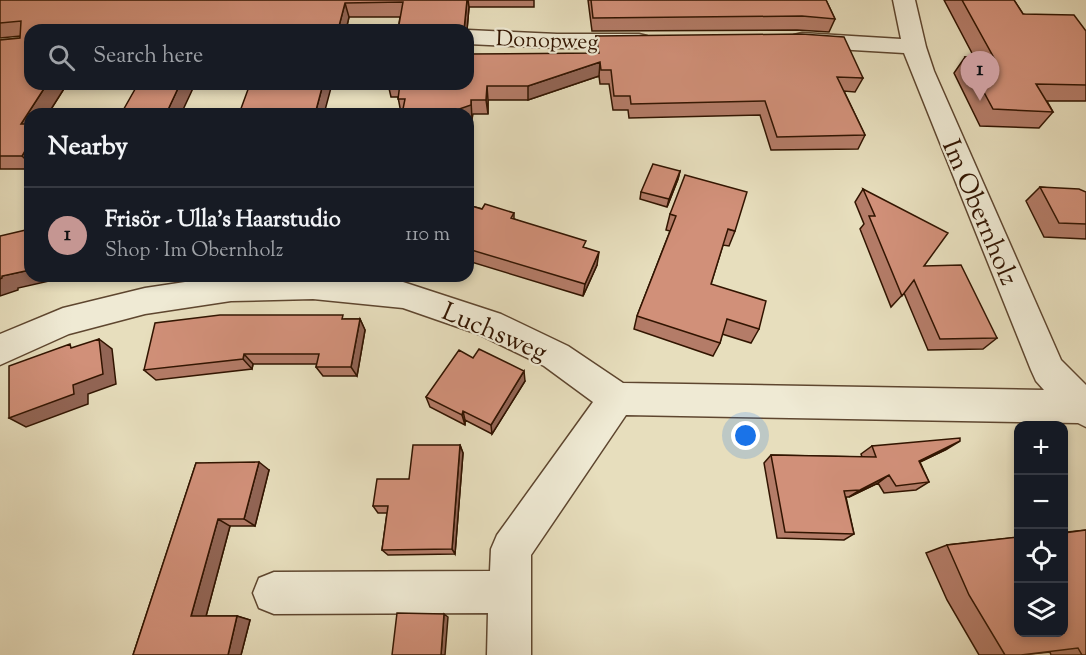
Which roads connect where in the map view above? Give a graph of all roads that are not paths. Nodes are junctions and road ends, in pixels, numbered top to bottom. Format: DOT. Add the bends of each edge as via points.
graph roads {
  1 [pos="904,0"];
  2 [pos="474,37"];
  3 [pos="786,39"];
  4 [pos="660,40"];
  5 [pos="914,47"];
  6 [pos="0,350"];
  7 [pos="617,399"];
  8 [pos="1085,409"];
  9 [pos="510,592"];
  10 [pos="274,593"];
  11 [pos="509,655"];
  1 -- 5 [label="street, Im Obernholz"];
  2 -- 4 [label="street, Donopweg" via="556,42"];
  3 -- 5 [label="street"];
  5 -- 8 [label="street, Im Obernholz" via="1047,370"];
  6 -- 7 [label="street, Luchsweg" via="63,322 145,301 231,288 313,286 403,295 489,324 556,356"];
  7 -- 8 [label="street"];
  7 -- 9 [label="street" via="511,549"];
  9 -- 10 [label="street"];
  9 -- 11 [label="street"];
}
